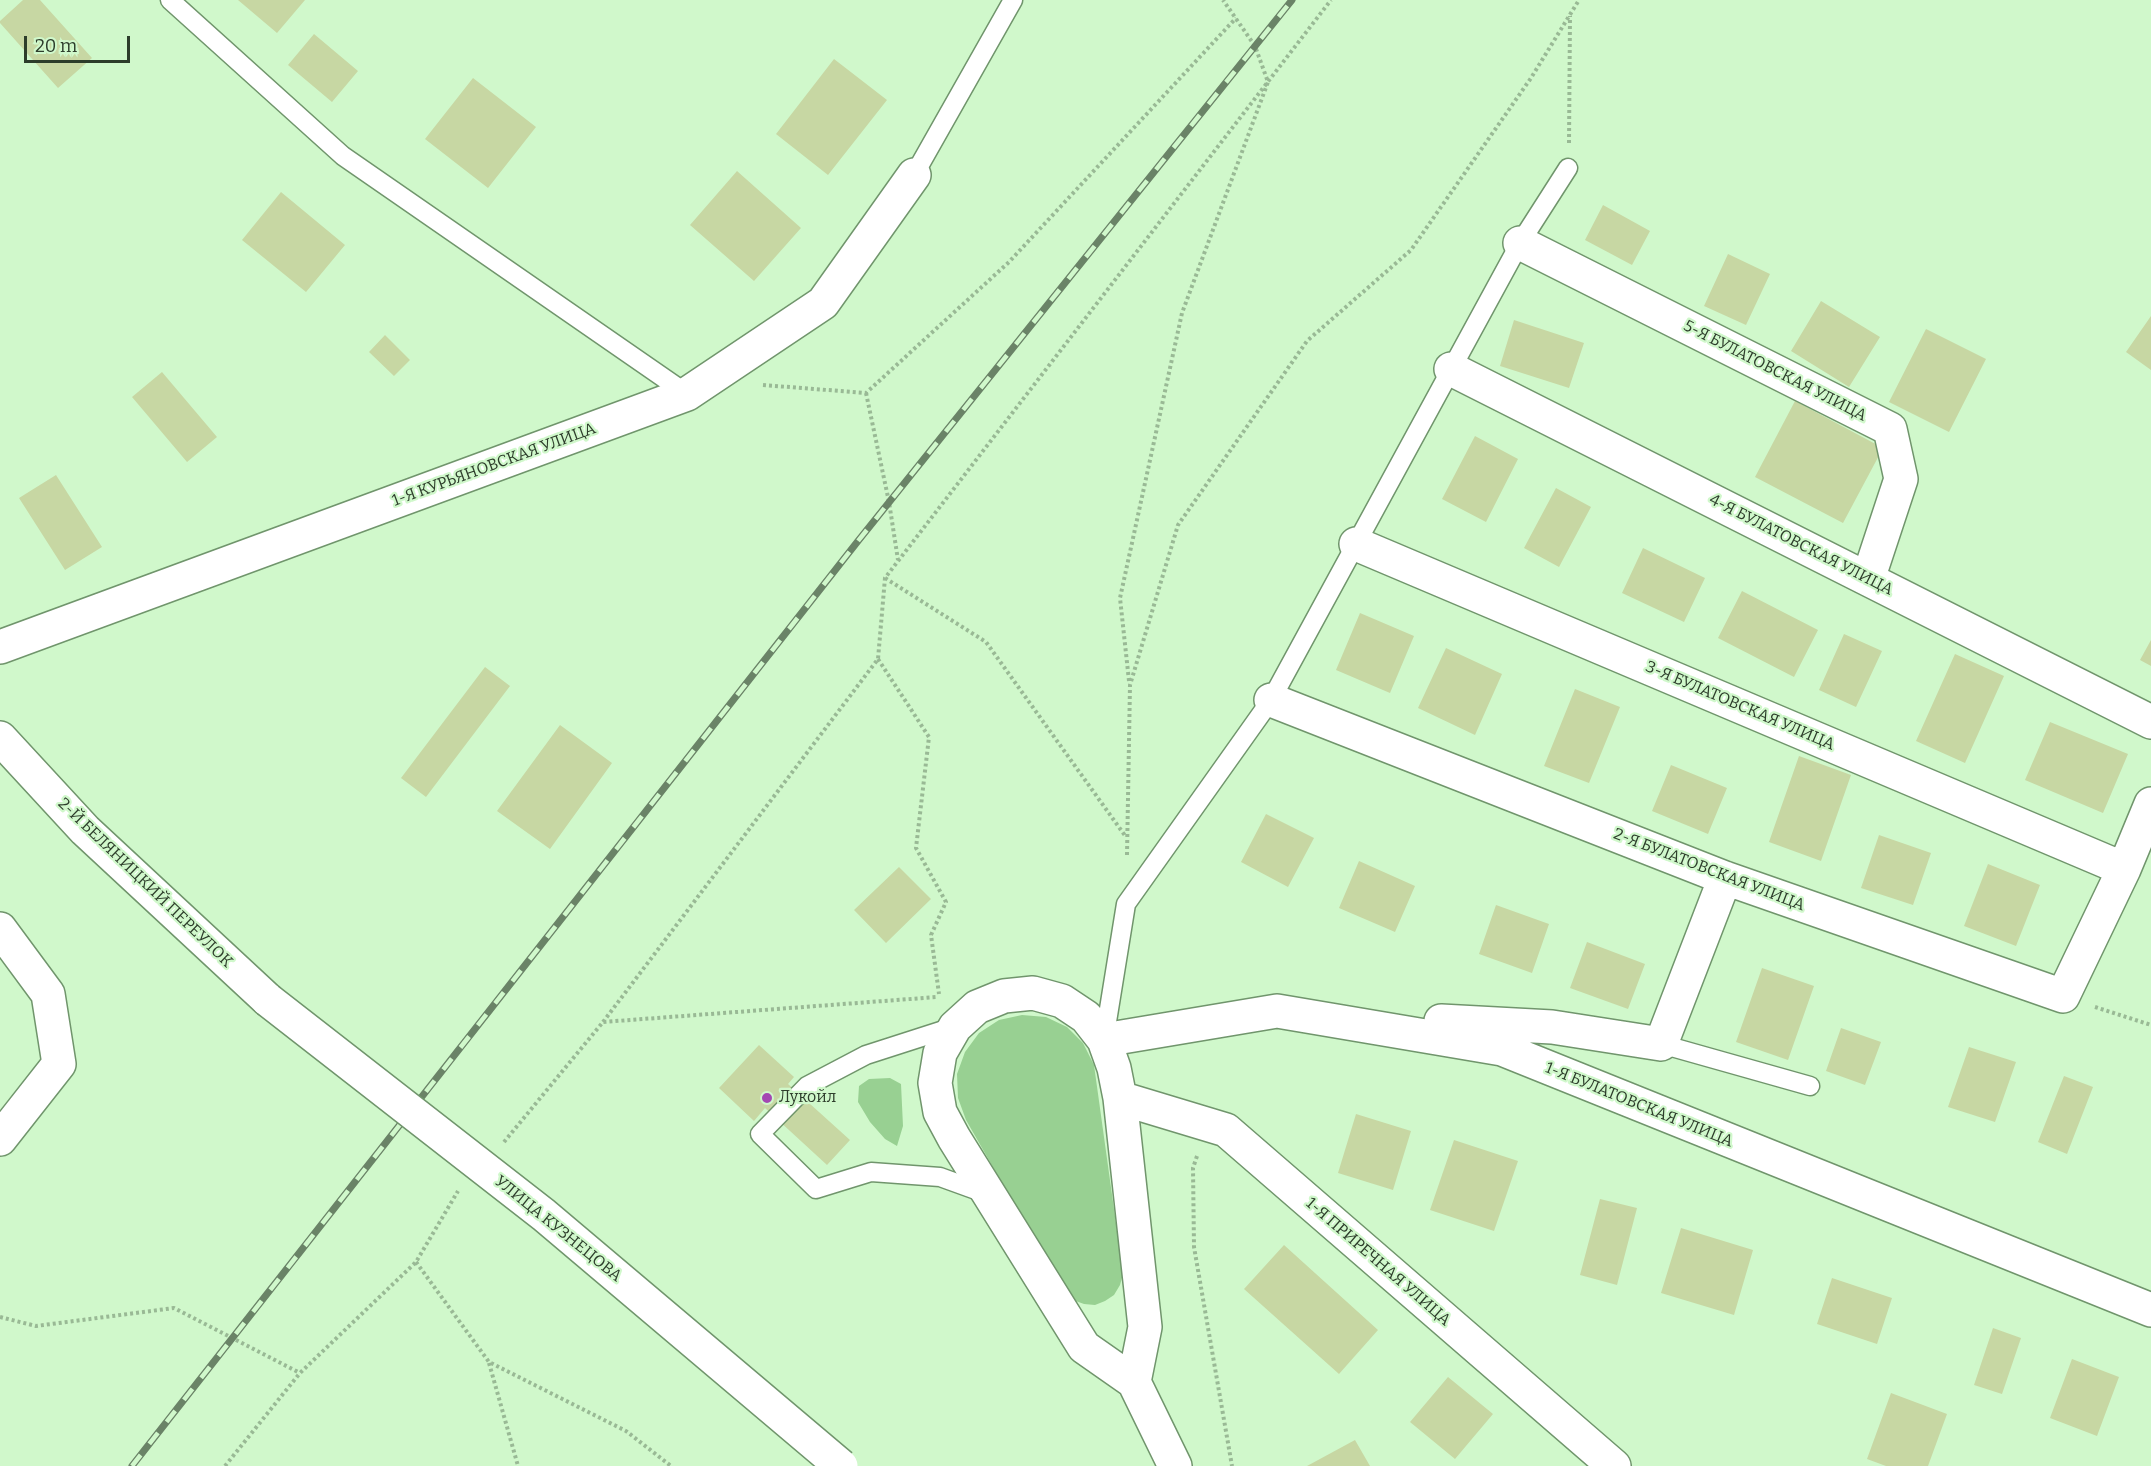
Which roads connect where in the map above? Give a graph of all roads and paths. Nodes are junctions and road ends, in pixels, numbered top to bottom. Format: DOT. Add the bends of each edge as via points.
graph roads {
  1 [pos="170,0"];
  2 [pos="1013,0"];
  3 [pos="1223,0"];
  4 [pos="1331,0"];
  5 [pos="1579,0"];
  6 [pos="1570,15"];
  7 [pos="1236,18"];
  8 [pos="1268,82"];
  9 [pos="1568,168"];
  10 [pos="914,175"];
  11 [pos="1520,243"];
  12 [pos="1451,369"];
  13 [pos="696,388"];
  14 [pos="866,393"];
  15 [pos="1356,544"];
  16 [pos="898,560"];
  17 [pos="885,578"];
  18 [pos="1868,579"];
  19 [pos="0,647"];
  20 [pos="878,659"];
  21 [pos="1130,685"];
  22 [pos="1271,700"];
  23 [pos="2151,722"];
  24 [pos="0,738"];
  25 [pos="2151,804"];
  26 [pos="1127,838"];
  27 [pos="2124,869"];
  28 [pos="1725,878"];
  29 [pos="1126,904"];
  30 [pos="0,929"];
  31 [pos="2063,996"];
  32 [pos="268,1000"];
  33 [pos="1277,1011"];
  34 [pos="603,1022"];
  35 [pos="2151,1025"];
  36 [pos="955,1027"];
  37 [pos="1104,1040"];
  38 [pos="1661,1044"];
  39 [pos="1810,1086"];
  40 [pos="1119,1098"];
  41 [pos="1208,1125"];
  42 [pos="0,1139"];
  43 [pos="496,1150"];
  44 [pos="466,1183"];
  45 [pos="989,1195"];
  46 [pos="416,1262"];
  47 [pos="2151,1310"];
  48 [pos="0,1317"];
  49 [pos="489,1362"];
  50 [pos="300,1373"];
  51 [pos="1134,1382"];
  52 [pos="225,1466"];
  53 [pos="518,1466"];
  54 [pos="671,1466"];
  55 [pos="842,1466"];
  56 [pos="1175,1466"];
  57 [pos="1232,1466"];
  58 [pos="1614,1466"];
  1 -- 13 [label="lane" via="343,156"];
  2 -- 10 [label="lane"];
  3 -- 7 [label="path"];
  4 -- 8 [label="path"];
  5 -- 6 [label="path"];
  6 -- 9 [label="path"];
  6 -- 21 [label="path" via="1531,78 1411,250 1307,341 1178,525"];
  7 -- 8 [label="path" via="1255,46"];
  7 -- 14 [label="path" via="1009,262"];
  8 -- 16 [label="path"];
  8 -- 21 [label="path" via="1182,313 1119,598"];
  9 -- 11 [label="lane"];
  10 -- 13 [label="street, 1-Я КУРЬЯНОВСКАЯ УЛИЦА" via="823,303"];
  11 -- 12 [label="lane"];
  11 -- 18 [label="street, 5-Я БУЛАТОВСКАЯ УЛИЦА" via="1890,429 1901,479"];
  12 -- 15 [label="lane"];
  12 -- 18 [label="street, 4-Я БУЛАТОВСКАЯ УЛИЦА"];
  13 -- 14 [label="path"];
  13 -- 19 [label="street, 1-Я КУРЬЯНОВСКАЯ УЛИЦА"];
  14 -- 16 [label="path" via="890,502"];
  15 -- 22 [label="lane"];
  15 -- 27 [label="street, 3-Я БУЛАТОВСКАЯ УЛИЦА"];
  16 -- 17 [label="path"];
  17 -- 20 [label="path"];
  17 -- 26 [label="path" via="986,642"];
  18 -- 23 [label="street, 4-Я БУЛАТОВСКАЯ УЛИЦА"];
  20 -- 34 [label="path"];
  20 -- 34 [label="path" via="929,737 916,848 946,902 931,935 939,996"];
  21 -- 26 [label="path"];
  22 -- 28 [label="street, 2-Я БУЛАТОВСКАЯ УЛИЦА"];
  22 -- 29 [label="lane"];
  24 -- 32 [label="street, 2-Й БЕЛЯНИЦКИЙ ПЕРЕУЛОК" via="85,830"];
  25 -- 27 [label="street"];
  26 -- 29 [label="path"];
  27 -- 31 [label="street"];
  28 -- 31 [label="street, 2-Я БУЛАТОВСКАЯ УЛИЦА"];
  28 -- 38 [label="street"];
  29 -- 37 [label="lane"];
  30 -- 42 [label="street" via="48,994 59,1064"];
  31 -- 35 [label="path"];
  32 -- 55 [label="street, УЛИЦА КУЗНЕЦОВА, bridge" via="544,1215"];
  33 -- 37 [label="street, 1-Я БУЛАТОВСКАЯ УЛИЦА"];
  33 -- 38 [label="street" via="1552,1027"];
  33 -- 47 [label="street, 1-Я БУЛАТОВСКАЯ УЛИЦА" via="1502,1049"];
  34 -- 43 [label="path"];
  36 -- 37 [label="street" via="977,1007 1004,996 1033,993 1070,1006 1086,1017"];
  36 -- 45 [label="street" via="940,1053 935,1083 940,1112"];
  36 -- 45 [label="lane" via="866,1055 807,1086 760,1134 816,1189 871,1172 940,1177"];
  37 -- 40 [label="street"];
  38 -- 39 [label="lane"];
  40 -- 41 [label="street, 1-Я ПРИРЕЧНАЯ УЛИЦА"];
  40 -- 51 [label="street" via="1146,1327"];
  41 -- 57 [label="path" via="1193,1168 1194,1247"];
  41 -- 58 [label="street, 1-Я ПРИРЕЧНАЯ УЛИЦА" via="1226,1130"];
  44 -- 46 [label="path"];
  45 -- 51 [label="street" via="1084,1347"];
  46 -- 49 [label="path"];
  46 -- 50 [label="path"];
  48 -- 50 [label="path" via="36,1326 174,1308"];
  49 -- 53 [label="path"];
  49 -- 54 [label="path" via="626,1431"];
  50 -- 52 [label="path"];
  51 -- 56 [label="street"];
}
